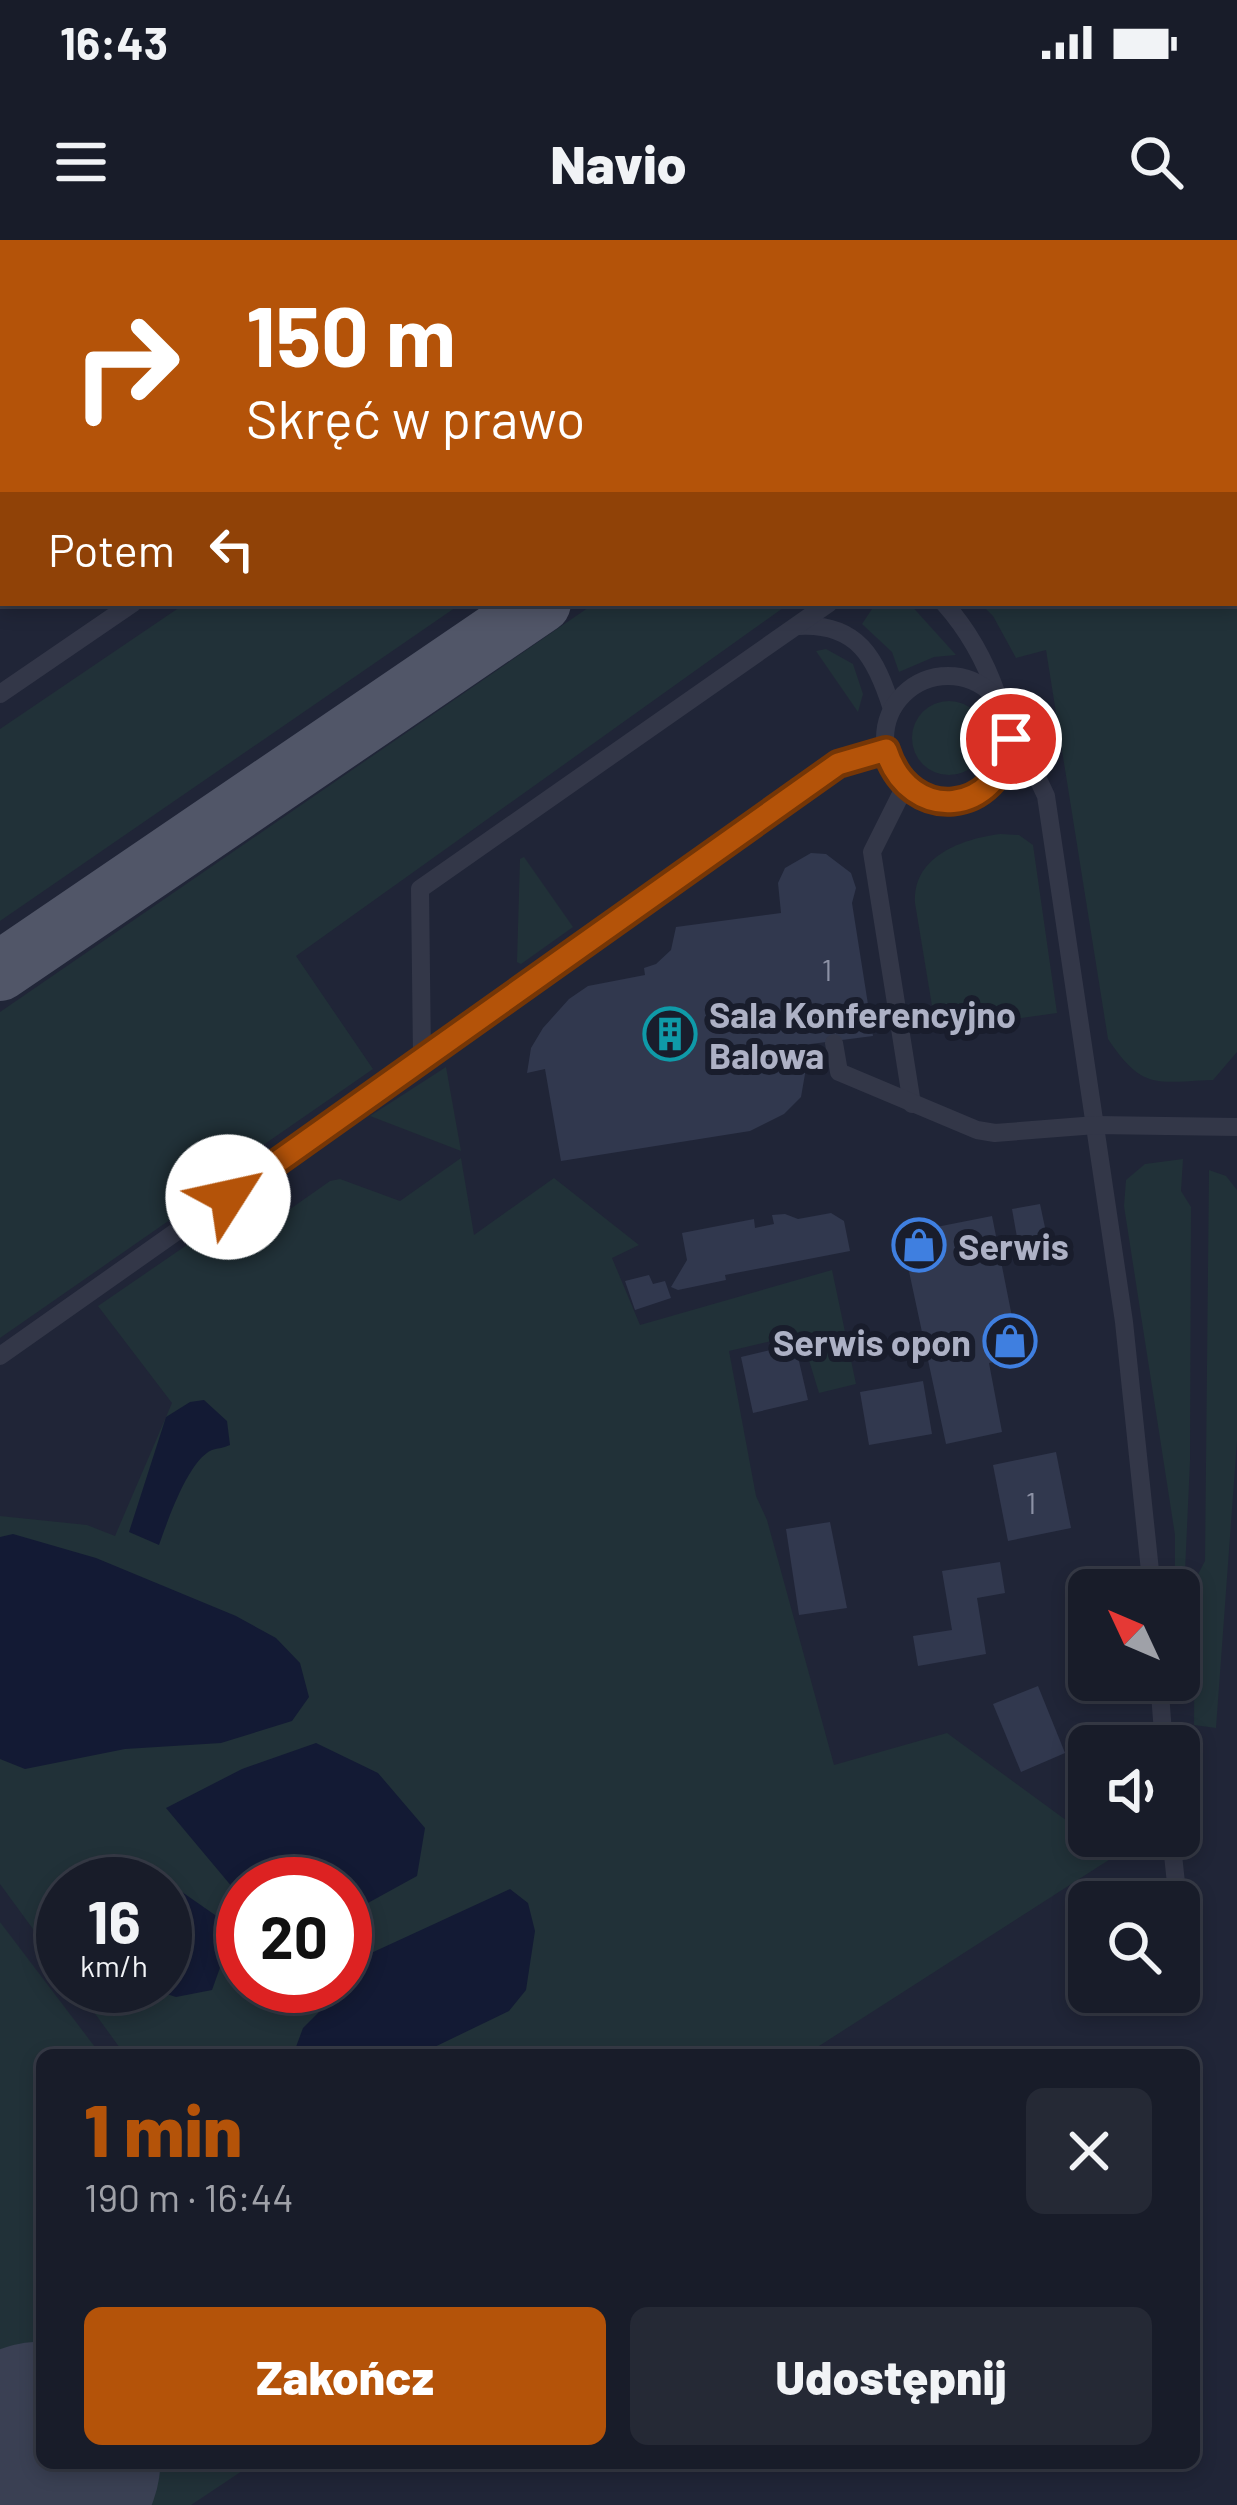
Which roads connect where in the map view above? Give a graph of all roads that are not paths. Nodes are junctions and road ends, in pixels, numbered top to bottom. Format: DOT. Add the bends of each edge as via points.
graph roads {
  1 [pos="129,606"];
  2 [pos="538,606"];
  3 [pos="825,606"];
  4 [pos="947,606"];
  5 [pos="799,626"];
  6 [pos="0,694"];
  7 [pos="998,700"];
  8 [pos="892,709"];
  9 [pos="886,750"];
  10 [pos="1008,759"];
  11 [pos="905,786"];
  12 [pos="0,971"];
  13 [pos="834,1043"];
  14 [pos="422,1057"];
  15 [pos="912,1104"];
  16 [pos="1096,1125"];
  17 [pos="1237,1126"];
  18 [pos="0,1356"];
  19 [pos="1150,1569"];
  1 -- 6 [label="lane"];
  2 -- 12 [label="main road"];
  3 -- 5 [label="lane"];
  4 -- 7 [label="lane" via="986,663"];
  5 -- 8 [label="lane" via="841,629 853,639 874,664"];
  5 -- 14 [label="lane" via="420,890"];
  7 -- 8 [label="lane" via="964,677 942,676 905,692"];
  7 -- 10 [label="lane" via="1008,718"];
  8 -- 9 [label="lane"];
  9 -- 11 [label="lane"];
  9 -- 14 [label="lane" via="838,764"];
  10 -- 11 [label="lane" via="982,792 964,800 943,802"];
  10 -- 16 [label="lane" via="1038,779 1046,796"];
  11 -- 15 [label="lane" via="872,852"];
  13 -- 15 [label="lane" via="838,1072"];
  14 -- 18 [label="lane"];
  15 -- 16 [label="lane" via="995,1133"];
  16 -- 17 [label="lane"];
  16 -- 19 [label="lane"];
}
